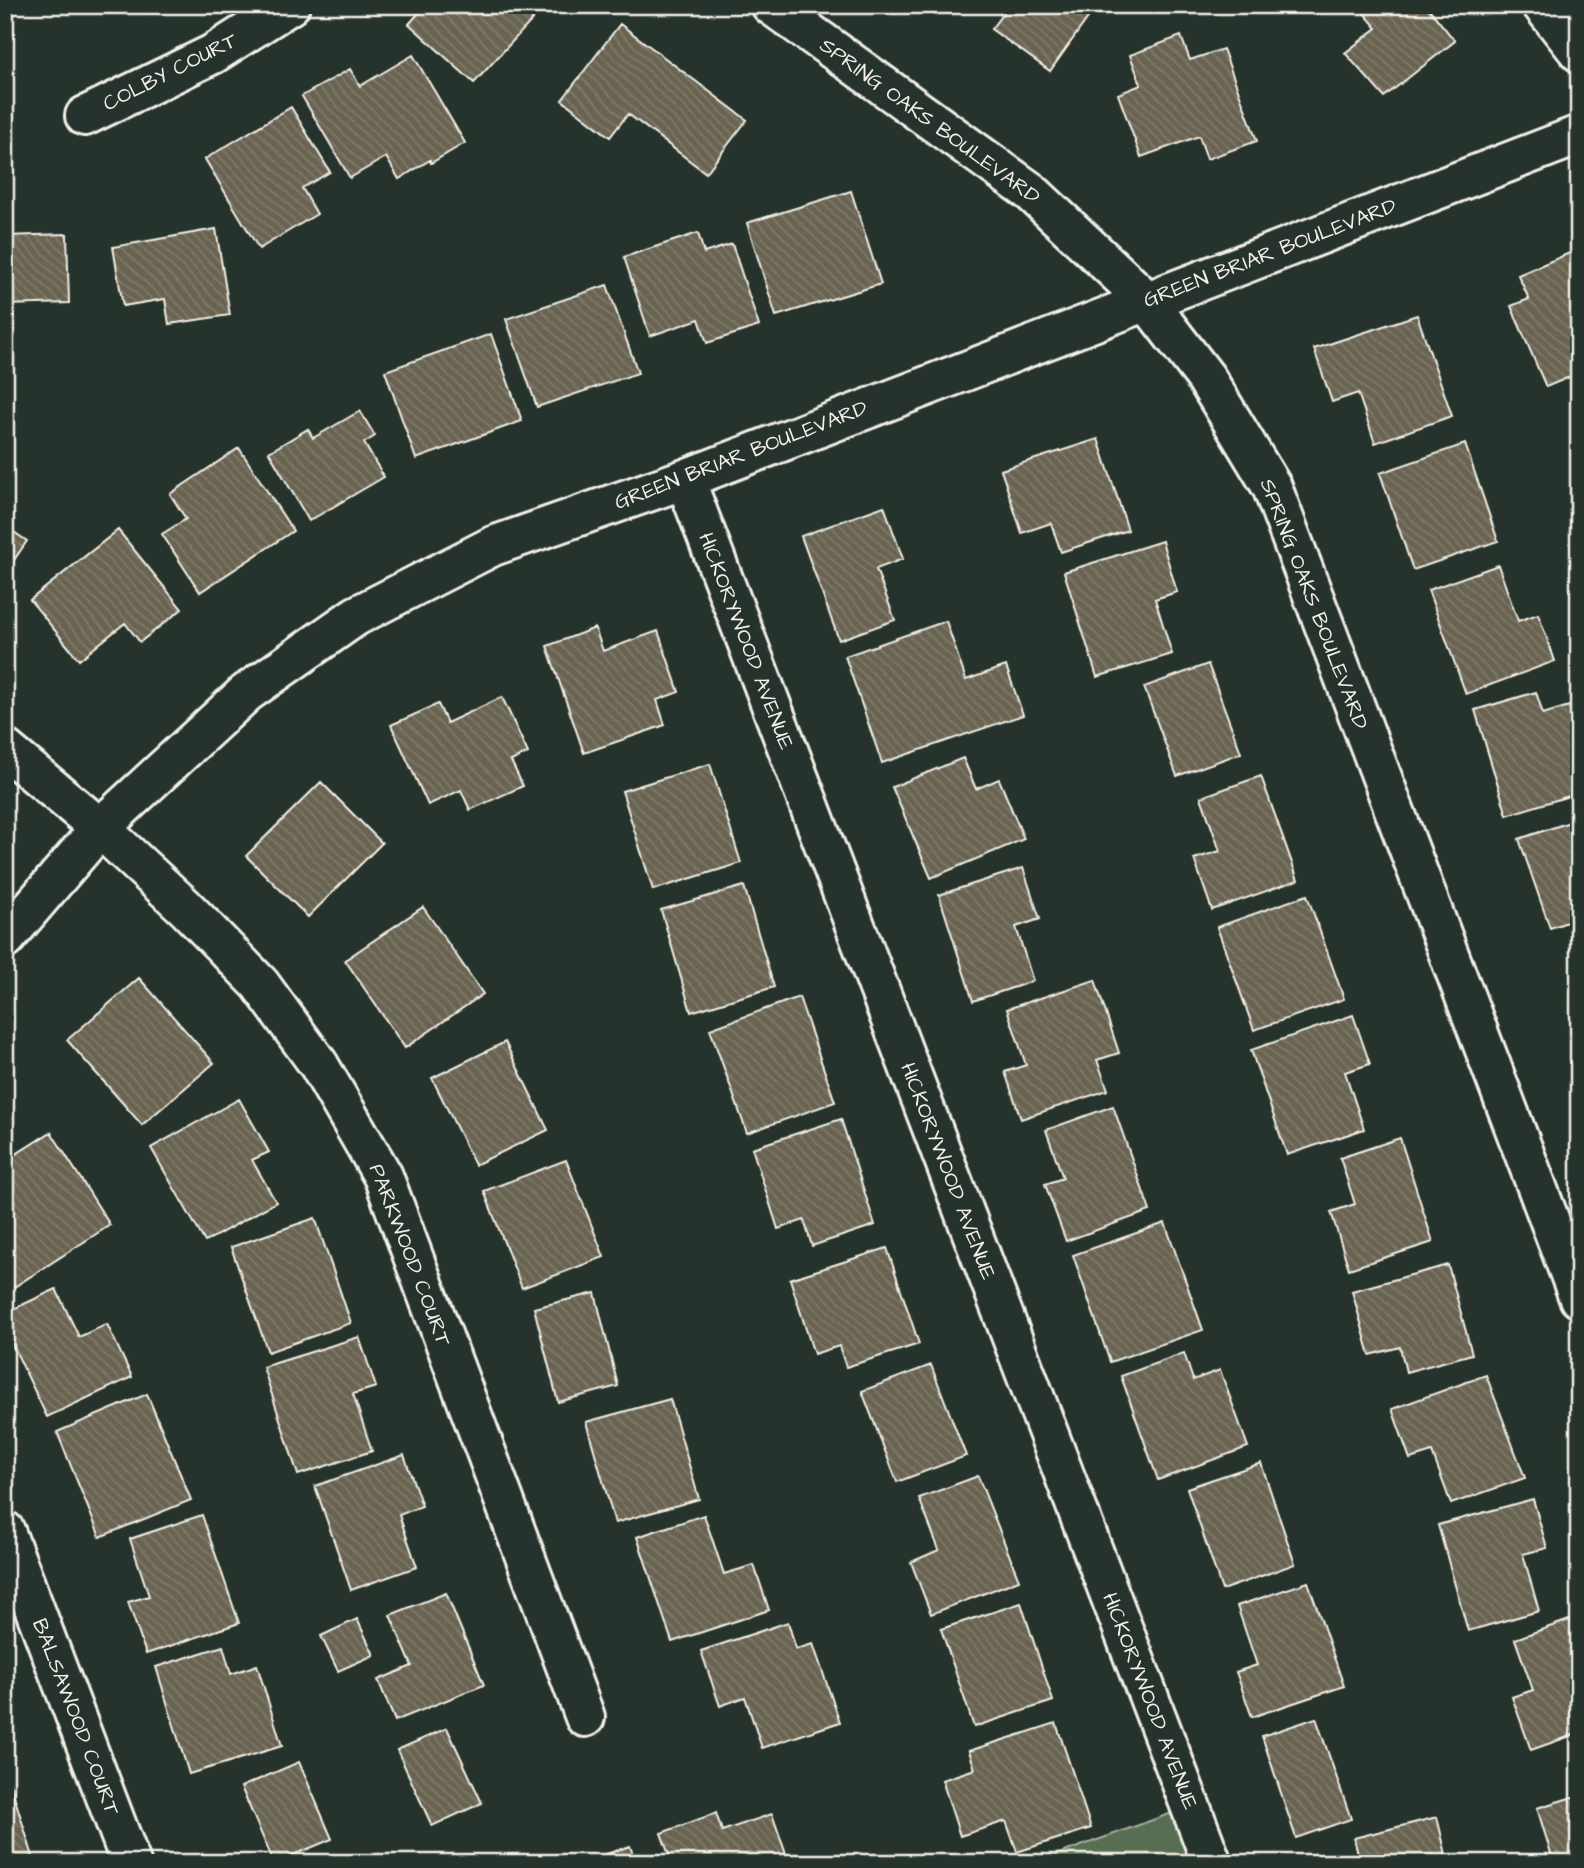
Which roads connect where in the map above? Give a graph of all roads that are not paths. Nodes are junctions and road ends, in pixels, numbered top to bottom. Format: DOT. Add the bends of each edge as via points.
graph roads {
  1 [pos="290,5"];
  2 [pos="771,5"];
  3 [pos="1542,5"];
  4 [pos="1579,52"];
  5 [pos="85,116"];
  6 [pos="1579,135"];
  7 [pos="1146,300"];
  8 [pos="685,479"];
  9 [pos="5,749"];
  10 [pos="100,828"];
  11 [pos="5,939"];
  12 [pos="1579,1298"];
  13 [pos="5,1531"];
  14 [pos="585,1717"];
  15 [pos="131,1863"];
  16 [pos="1212,1863"];
  1 -- 5 [label="street, COLBY COURT" via="213,54"];
  2 -- 7 [label="street, SPRING OAKS BOULEVARD" via="1031,192"];
  3 -- 4 [label="street"];
  6 -- 7 [label="street, GREEN BRIAR BOULEVARD"];
  7 -- 8 [label="street, GREEN BRIAR BOULEVARD"];
  7 -- 12 [label="street, SPRING OAKS BOULEVARD" via="1206,378 1272,487"];
  8 -- 10 [label="street, GREEN BRIAR BOULEVARD" via="493,546 356,616 246,693"];
  8 -- 16 [label="street, HICKORYWOOD AVENUE"];
  9 -- 10 [label="street, PARKWOOD COURT"];
  10 -- 11 [label="street, GREEN BRIAR BOULEVARD"];
  10 -- 14 [label="street, PARKWOOD COURT" via="260,984 319,1065 383,1176"];
  13 -- 15 [label="street, BALSAWOOD COURT"];
}
